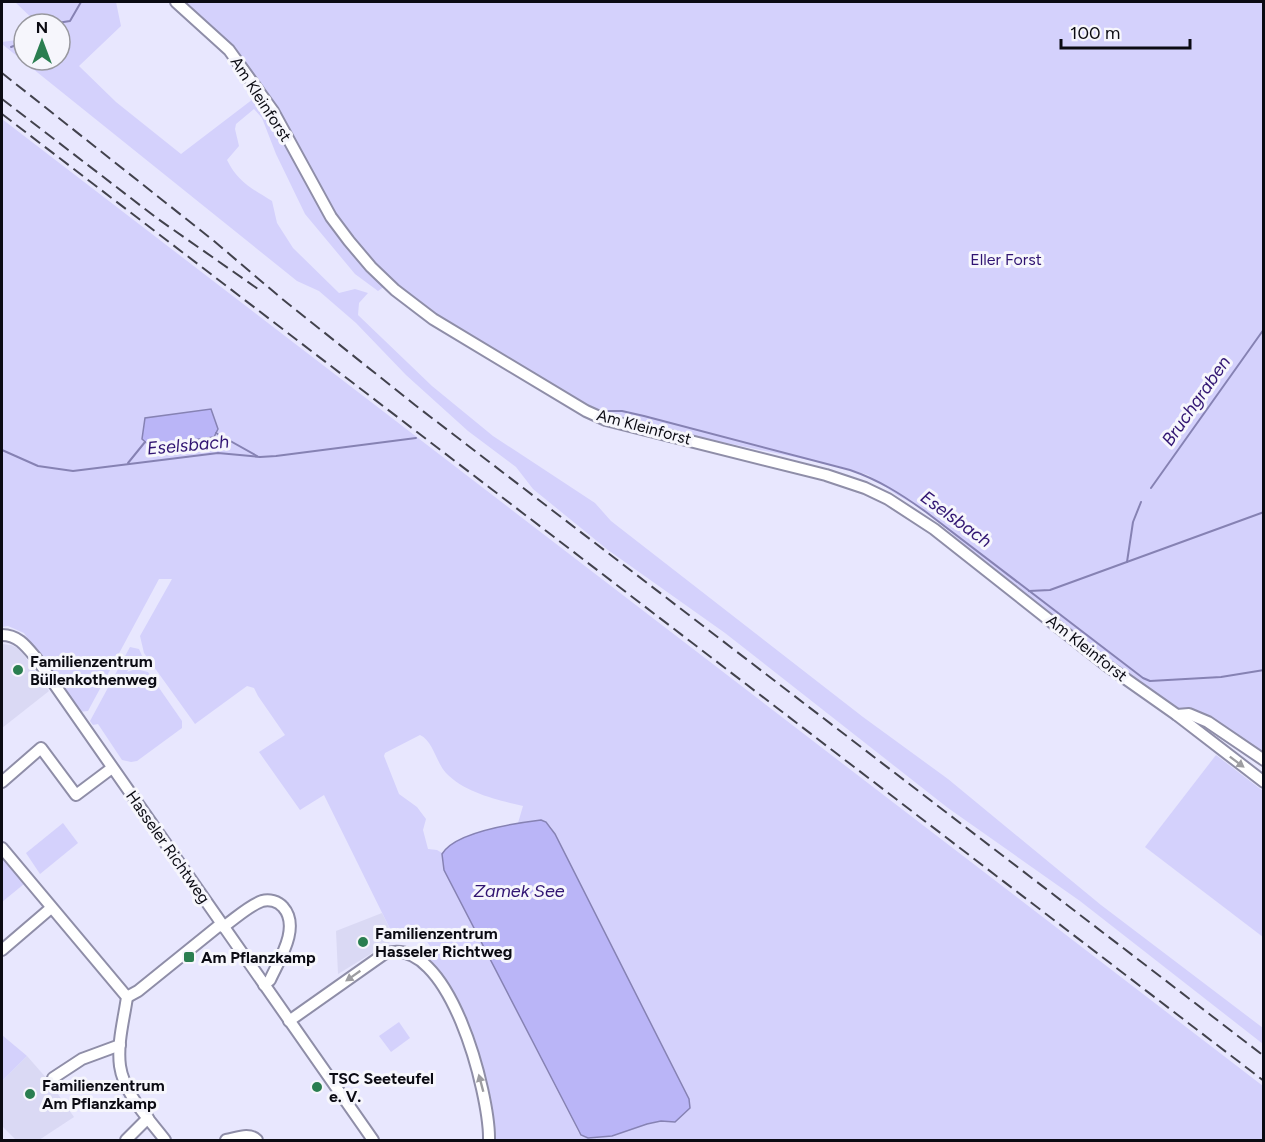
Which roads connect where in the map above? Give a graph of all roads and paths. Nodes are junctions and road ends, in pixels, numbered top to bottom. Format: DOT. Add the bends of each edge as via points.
graph roads {
  1 [pos="176,2"];
  2 [pos="2,634"];
  3 [pos="1177,715"];
  4 [pos="1223,733"];
  5 [pos="1213,744"];
  6 [pos="1263,760"];
  7 [pos="112,768"];
  8 [pos="2,782"];
  9 [pos="1263,782"];
  10 [pos="2,848"];
  11 [pos="51,908"];
  12 [pos="222,925"];
  13 [pos="2,950"];
  14 [pos="264,985"];
  15 [pos="127,997"];
  16 [pos="289,1022"];
  17 [pos="120,1045"];
  18 [pos="53,1078"];
  19 [pos="148,1118"];
  20 [pos="126,1140"];
  21 [pos="165,1140"];
  22 [pos="226,1140"];
  23 [pos="257,1140"];
  24 [pos="373,1140"];
  25 [pos="489,1140"];
  1 -- 3 [label="street, Am Kleinforst" via="242,67 273,111 316,193 349,241 395,290 433,319 606,420 826,475 888,499 934,529 1106,665"];
  2 -- 7 [label="street, Hasseler Richtweg" via="23,642"];
  3 -- 4 [label="street, Am Kleinforst" via="1189,714"];
  3 -- 5 [label="street, Am Kleinforst"];
  4 -- 5 [label="street"];
  4 -- 6 [label="street, Am Kleinforst"];
  5 -- 9 [label="street, Am Kleinforst, one-way"];
  7 -- 8 [label="street" via="76,795 41,748"];
  7 -- 12 [label="street, Hasseler Richtweg"];
  10 -- 11 [label="street"];
  11 -- 13 [label="street"];
  11 -- 15 [label="street"];
  12 -- 14 [label="street, Hasseler Richtweg"];
  12 -- 14 [label="street" via="263,901 285,908 290,921 289,936 270,980"];
  12 -- 15 [label="street"];
  14 -- 16 [label="street, Hasseler Richtweg"];
  15 -- 17 [label="street"];
  16 -- 24 [label="street, Hasseler Richtweg"];
  25 -- 16 [label="street, one-way" via="482,1084 463,1024 441,985 413,954 384,954"];
  17 -- 18 [label="street" via="82,1059"];
  17 -- 19 [label="street" via="125,1084"];
  19 -- 20 [label="street"];
  19 -- 21 [label="street"];
  22 -- 23 [label="street" via="249,1135"];
}
